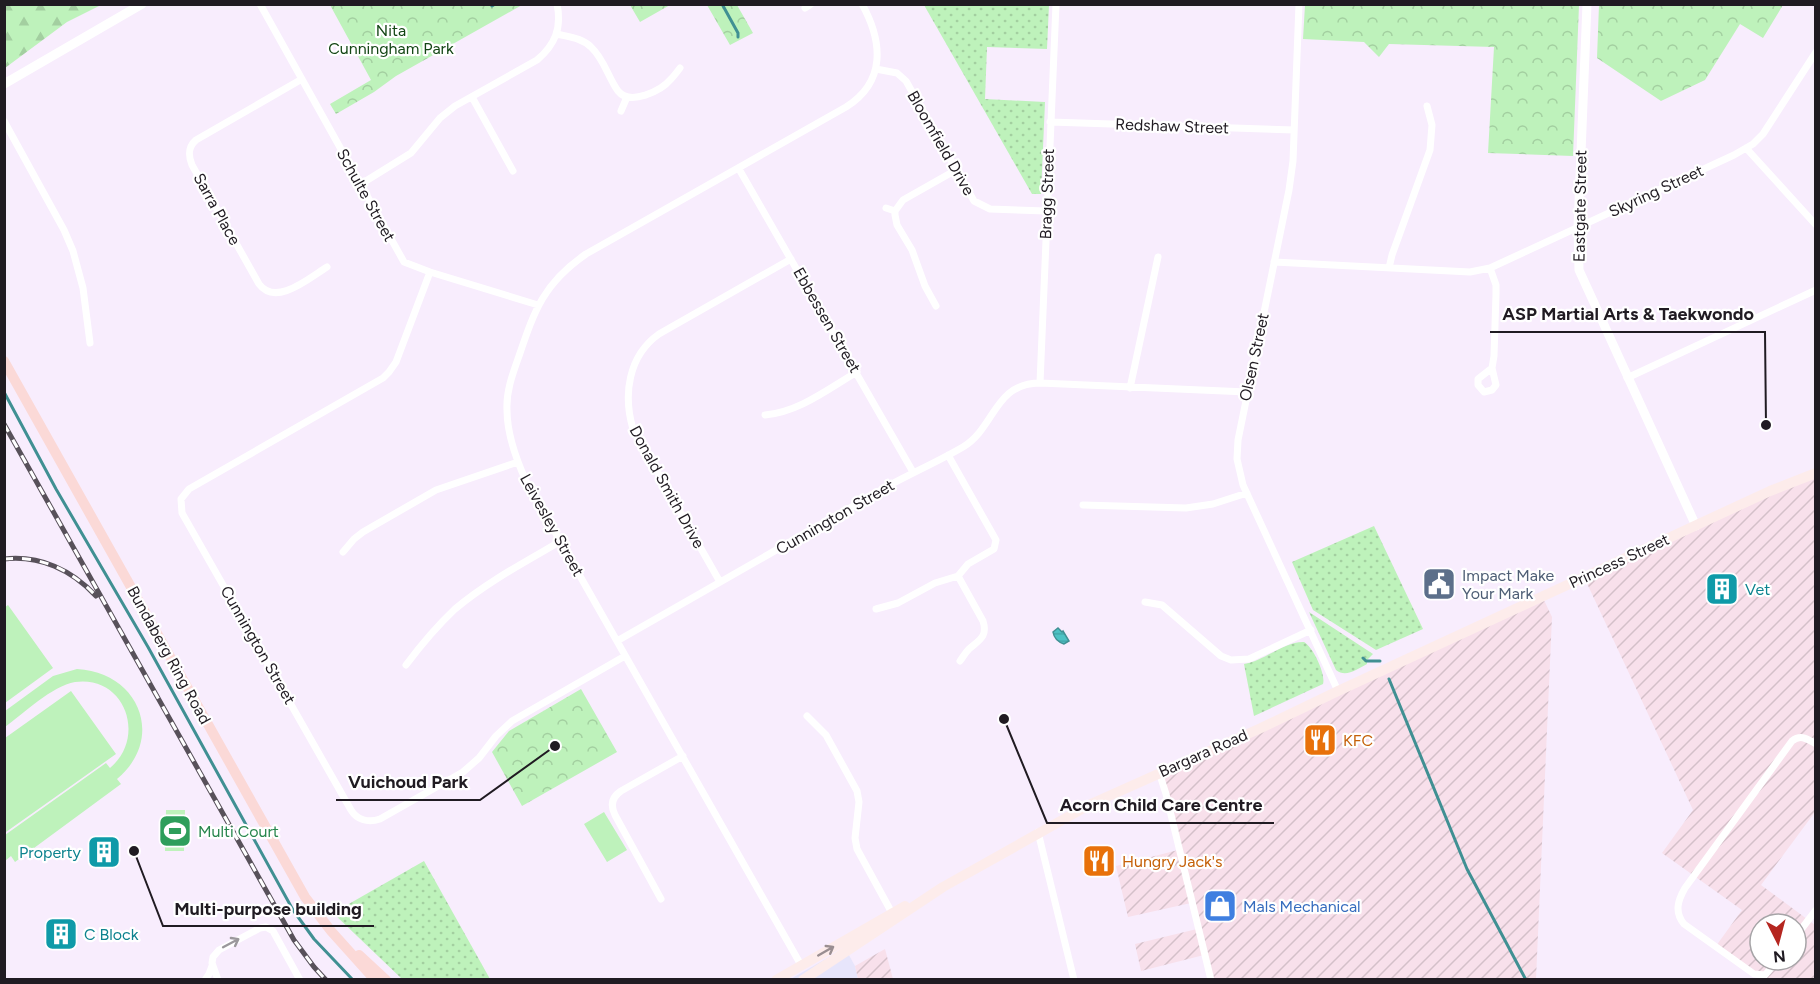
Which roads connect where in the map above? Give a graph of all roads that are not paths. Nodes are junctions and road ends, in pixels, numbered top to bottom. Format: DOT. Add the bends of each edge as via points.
graph roads {
  1 [pos="142,4"];
  2 [pos="260,4"];
  3 [pos="557,4"];
  4 [pos="862,4"];
  5 [pos="1056,4"];
  6 [pos="1299,4"];
  7 [pos="1587,4"];
  8 [pos="557,34"];
  9 [pos="1815,52"];
  10 [pos="680,68"];
  11 [pos="876,69"];
  12 [pos="302,79"];
  13 [pos="4,84"];
  14 [pos="472,97"];
  15 [pos="627,97"];
  16 [pos="1427,106"];
  17 [pos="621,111"];
  18 [pos="4,120"];
  19 [pos="1050,122"];
  20 [pos="1294,130"];
  21 [pos="1746,148"];
  22 [pos="739,169"];
  23 [pos="956,170"];
  24 [pos="513,171"];
  25 [pos="361,184"];
  26 [pos="886,208"];
  27 [pos="895,211"];
  28 [pos="1046,211"];
  29 [pos="1815,225"];
  30 [pos="1578,227"];
  31 [pos="1158,256"];
  32 [pos="791,259"];
  33 [pos="1274,262"];
  34 [pos="327,267"];
  35 [pos="1389,268"];
  36 [pos="1490,268"];
  37 [pos="430,272"];
  38 [pos="1815,290"];
  39 [pos="538,305"];
  40 [pos="936,306"];
  41 [pos="90,344"];
  42 [pos="4,361"];
  43 [pos="1492,368"];
  44 [pos="857,372"];
  45 [pos="1627,378"];
  46 [pos="1040,383"];
  47 [pos="1130,388"];
  48 [pos="1247,392"];
  49 [pos="765,415"];
  50 [pos="948,455"];
  51 [pos="518,462"];
  52 [pos="1815,465"];
  53 [pos="914,472"];
  54 [pos="1815,473"];
  55 [pos="1770,491"];
  56 [pos="1247,493"];
  57 [pos="1083,505"];
  58 [pos="1696,526"];
  59 [pos="561,541"];
  60 [pos="344,552"];
  61 [pos="958,576"];
  62 [pos="720,582"];
  63 [pos="1144,602"];
  64 [pos="876,609"];
  65 [pos="1311,630"];
  66 [pos="617,642"];
  67 [pos="625,656"];
  68 [pos="960,662"];
  69 [pos="406,665"];
  70 [pos="1338,691"];
  71 [pos="807,716"];
  72 [pos="1815,744"];
  73 [pos="683,756"];
  74 [pos="1159,772"];
  75 [pos="365,820"];
  76 [pos="363,829"];
  77 [pos="1038,832"];
  78 [pos="662,899"];
  79 [pos="894,916"];
  80 [pos="342,942"];
  81 [pos="212,963"];
  82 [pos="801,965"];
  83 [pos="1748,970"];
  84 [pos="1751,972"];
  85 [pos="1769,972"];
  86 [pos="805,978"];
  87 [pos="205,980"];
  88 [pos="218,980"];
  89 [pos="300,980"];
  90 [pos="375,980"];
  91 [pos="386,980"];
  92 [pos="776,980"];
  93 [pos="1074,980"];
  94 [pos="1211,980"];
  1 -- 13 [label="street"];
  2 -- 12 [label="street, Schulte Street"];
  3 -- 8 [label="street"];
  4 -- 11 [label="street" via="876,36"];
  5 -- 19 [label="street, Bragg Street"];
  6 -- 20 [label="street, Olsen Street"];
  7 -- 30 [label="street, Eastgate Street"];
  8 -- 14 [label="street" via="537,60"];
  8 -- 15 [label="street" via="589,45 618,91"];
  9 -- 21 [label="street, Skyring Street" via="1763,134"];
  10 -- 15 [label="street" via="671,80 647,94"];
  11 -- 22 [label="street, Leivesley Street" via="866,89 852,102"];
  11 -- 23 [label="street, Bloomfield Drive" via="897,73 906,81"];
  12 -- 25 [label="street, Schulte Street"];
  12 -- 34 [label="street, Sarra Place" via="199,138 187,149 201,181 269,296 286,291"];
  14 -- 24 [label="street"];
  14 -- 25 [label="street" via="440,118 411,153"];
  15 -- 17 [label="street"];
  16 -- 35 [label="street" via="1432,125 1430,150"];
  18 -- 41 [label="street" via="73,251 83,288"];
  19 -- 20 [label="street, Redshaw Street"];
  19 -- 28 [label="street, Bragg Street"];
  20 -- 33 [label="street, Olsen Street" via="1289,190"];
  21 -- 29 [label="street"];
  21 -- 30 [label="street, Skyring Street"];
  22 -- 32 [label="street, Ebbessen Street"];
  22 -- 39 [label="street, Leivesley Street" via="586,254 555,280"];
  23 -- 27 [label="street" via="903,200"];
  23 -- 28 [label="street, Bloomfield Drive" via="974,201 985,207"];
  25 -- 37 [label="street, Schulte Street" via="404,262"];
  26 -- 27 [label="street"];
  27 -- 40 [label="street" via="897,225"];
  28 -- 46 [label="street, Bragg Street"];
  30 -- 36 [label="street, Skyring Street"];
  30 -- 45 [label="street, Eastgate Street" via="1581,278"];
  31 -- 47 [label="street"];
  32 -- 44 [label="street, Ebbessen Street"];
  32 -- 62 [label="street, Donald Smith Drive" via="656,335 644,347 631,375 628,401 633,429"];
  33 -- 35 [label="street, Skyring Street"];
  33 -- 48 [label="street, Olsen Street"];
  35 -- 36 [label="street, Skyring Street" via="1470,272"];
  36 -- 43 [label="street" via="1496,285"];
  37 -- 39 [label="street, Schulte Street"];
  37 -- 75 [label="street, Cunnington Street" via="389,372 177,498 351,810"];
  38 -- 45 [label="street"];
  39 -- 51 [label="street, Leivesley Street" via="507,400 509,431"];
  42 -- 80 [label="main road, Bundaberg Ring Road" via="301,890"];
  44 -- 49 [label="street" via="792,410"];
  44 -- 53 [label="street, Ebbessen Street"];
  45 -- 58 [label="street, Eastgate Street"];
  46 -- 47 [label="street, Cunnington Street"];
  46 -- 50 [label="street, Cunnington Street" via="1022,385 1008,393 976,436"];
  47 -- 48 [label="street, Cunnington Street"];
  48 -- 56 [label="street, Olsen Street" via="1237,450"];
  50 -- 53 [label="street, Cunnington Street"];
  50 -- 61 [label="street" via="996,540 994,549 968,564"];
  51 -- 59 [label="street, Leivesley Street"];
  51 -- 60 [label="street" via="436,490 363,532"];
  52 -- 55 [label="main road, Princess Street"];
  53 -- 62 [label="street, Cunnington Street"];
  54 -- 55 [label="main road, Princess Street"];
  55 -- 58 [label="main road, Princess Street"];
  56 -- 57 [label="street" via="1186,508"];
  56 -- 65 [label="street, Olsen Street"];
  58 -- 70 [label="main road, Princess Street"];
  59 -- 66 [label="street, Leivesley Street"];
  59 -- 69 [label="street" via="500,576 455,610"];
  61 -- 64 [label="street"];
  61 -- 68 [label="street" via="985,630 983,638"];
  62 -- 66 [label="street, Cunnington Street"];
  63 -- 65 [label="street" via="1162,605 1221,656 1231,660 1249,659"];
  65 -- 70 [label="street, Olsen Street"];
  66 -- 67 [label="street, Leivesley Street"];
  67 -- 73 [label="street, Leivesley Street"];
  67 -- 75 [label="street" via="512,721 463,772 380,819"];
  70 -- 74 [label="main road, Bargara Road"];
  71 -- 79 [label="street" via="826,735 857,790 857,849"];
  72 -- 83 [label="street" via="1804,737 1792,741 1678,902 1684,924"];
  73 -- 78 [label="street" via="621,791 612,802 615,815"];
  73 -- 82 [label="street, Leivesley Street"];
  74 -- 77 [label="main road, Bargara Road"];
  74 -- 94 [label="street"];
  75 -- 76 [label="street"];
  77 -- 79 [label="main road, Bargara Road"];
  77 -- 93 [label="street"];
  82 -- 79 [label="main road, Bargara Road, one-way"];
  79 -- 86 [label="main road, Bargara Road"];
  80 -- 90 [label="main road, Bundaberg Ring Road"];
  80 -- 91 [label="main road, Bundaberg Ring Road"];
  81 -- 87 [label="street"];
  81 -- 88 [label="street"];
  81 -- 89 [label="street, one-way" via="219,950 266,927 273,931"];
  82 -- 86 [label="main road"];
  82 -- 92 [label="main road, Bargara Road"];
  84 -- 85 [label="street" via="1761,976"];
}
